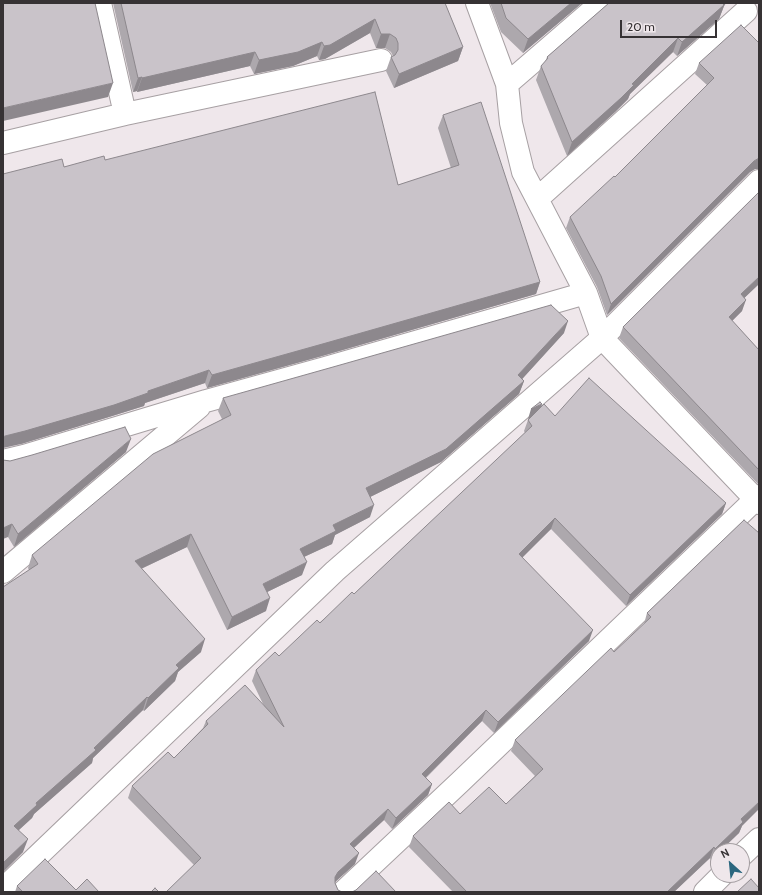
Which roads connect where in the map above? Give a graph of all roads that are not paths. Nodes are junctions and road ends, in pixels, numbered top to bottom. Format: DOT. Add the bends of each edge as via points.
graph roads {
  1 [pos="100,3"];
  2 [pos="477,3"];
  3 [pos="601,3"];
  4 [pos="746,11"];
  5 [pos="381,60"];
  6 [pos="507,84"];
  7 [pos="124,114"];
  8 [pos="3,143"];
  9 [pos="759,181"];
  10 [pos="537,199"];
  11 [pos="586,293"];
  12 [pos="602,338"];
  13 [pos="206,401"];
  14 [pos="3,461"];
  15 [pos="758,500"];
  16 [pos="3,572"];
  17 [pos="714,883"];
  18 [pos="3,889"];
  19 [pos="343,892"];
  20 [pos="705,892"];
  1 -- 7 [label="street"];
  2 -- 6 [label="street"];
  3 -- 6 [label="street"];
  4 -- 10 [label="street"];
  5 -- 7 [label="street"];
  6 -- 10 [label="street" via="510,123 522,172"];
  7 -- 8 [label="street"];
  9 -- 12 [label="street"];
  10 -- 11 [label="street"];
  11 -- 12 [label="street"];
  11 -- 13 [label="street"];
  12 -- 15 [label="street"];
  12 -- 18 [label="street" via="336,571"];
  13 -- 14 [label="street"];
  13 -- 16 [label="street"];
  15 -- 19 [label="street"];
  17 -- 20 [label="street"];
}
